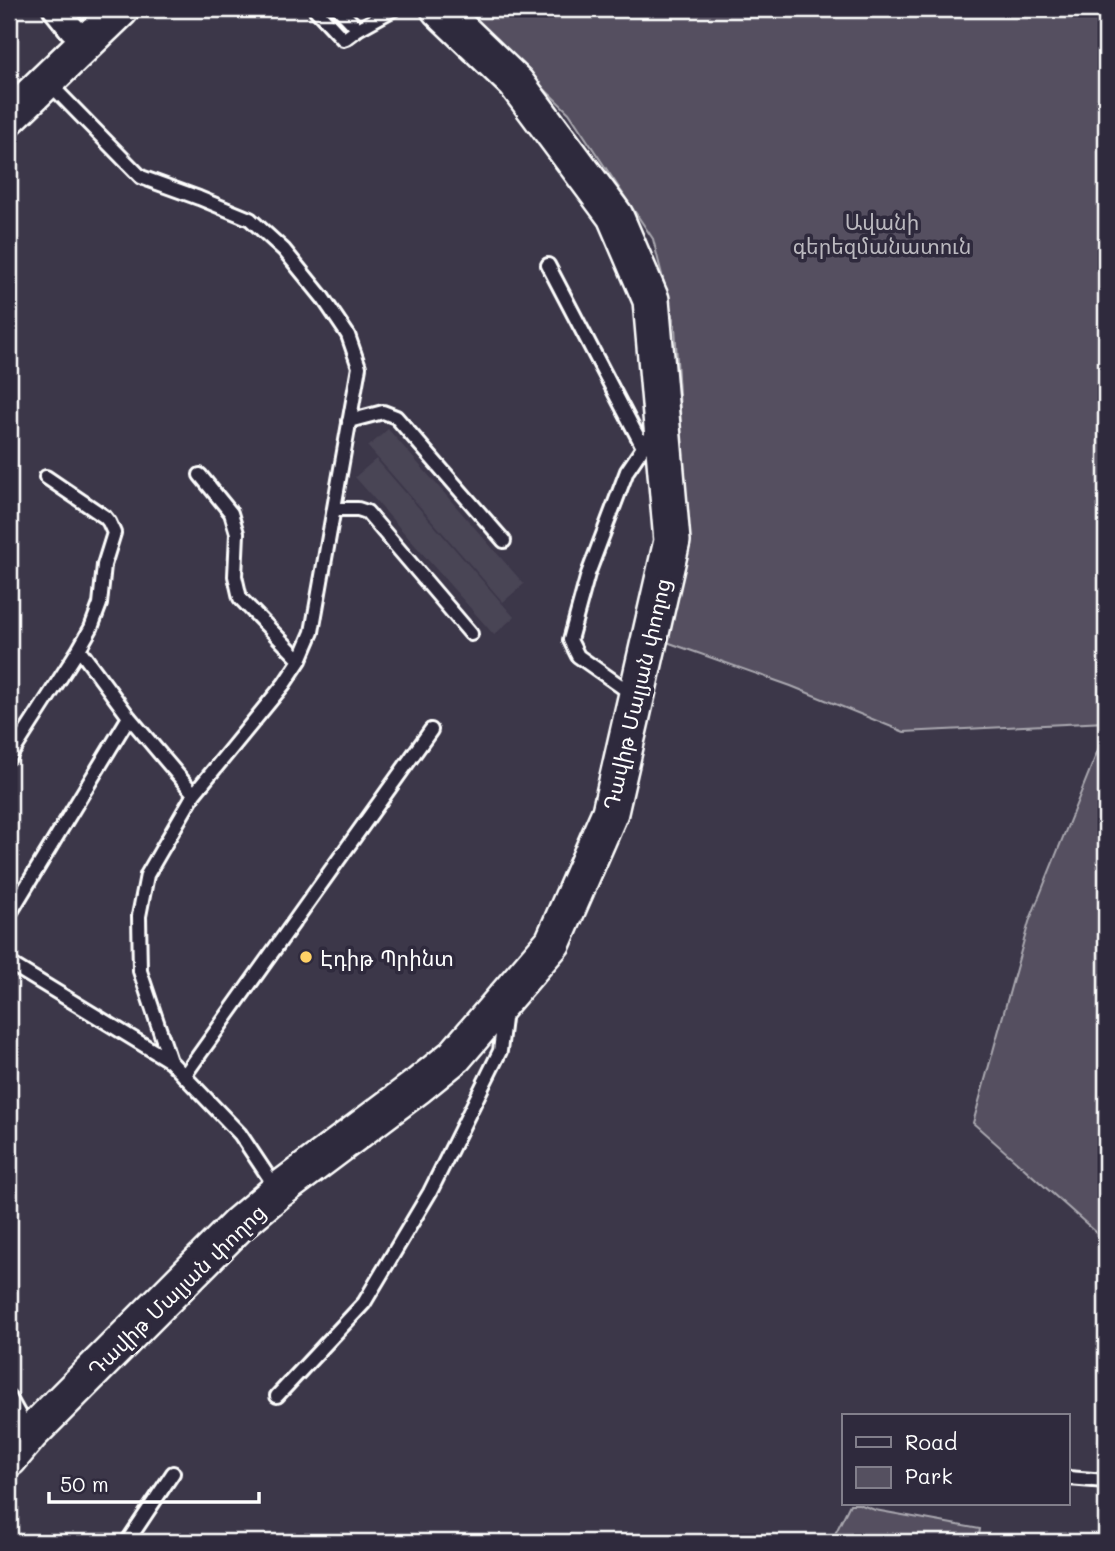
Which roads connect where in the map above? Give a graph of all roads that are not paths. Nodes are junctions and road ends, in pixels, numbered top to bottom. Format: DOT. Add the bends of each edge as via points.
graph roads {
  1 [pos="56,9"];
  2 [pos="121,9"];
  3 [pos="315,9"];
  4 [pos="338,9"];
  5 [pos="394,9"];
  6 [pos="439,9"];
  7 [pos="358,30"];
  8 [pos="87,42"];
  9 [pos="47,81"];
  10 [pos="9,117"];
  11 [pos="548,265"];
  12 [pos="349,421"];
  13 [pos="653,433"];
  14 [pos="201,475"];
  15 [pos="46,477"];
  16 [pos="334,509"];
  17 [pos="505,541"];
  18 [pos="471,634"];
  19 [pos="79,649"];
  20 [pos="300,660"];
  21 [pos="636,697"];
  22 [pos="128,717"];
  23 [pos="430,730"];
  24 [pos="9,758"];
  25 [pos="194,794"];
  26 [pos="9,915"];
  27 [pos="9,963"];
  28 [pos="507,995"];
  29 [pos="170,1061"];
  30 [pos="184,1076"];
  31 [pos="278,1191"];
  32 [pos="277,1396"];
  33 [pos="9,1397"];
  34 [pos="19,1446"];
  35 [pos="173,1473"];
  36 [pos="1070,1478"];
  37 [pos="1106,1481"];
  38 [pos="127,1542"];
  1 -- 8 [label="street"];
  2 -- 8 [label="street"];
  3 -- 7 [label="lane" via="342,39"];
  4 -- 7 [label="lane"];
  5 -- 7 [label="lane"];
  6 -- 13 [label="street, Դավիթ Մալյան փողոց" via="516,83 615,216 651,300"];
  8 -- 9 [label="street"];
  9 -- 10 [label="street"];
  9 -- 12 [label="lane" via="141,177 250,219 284,250 348,335 359,367"];
  11 -- 13 [label="lane"];
  12 -- 16 [label="lane"];
  12 -- 17 [label="lane" via="383,412 396,417"];
  13 -- 21 [label="street, Դավիթ Մալյան փողոց" via="672,541"];
  13 -- 21 [label="lane" via="627,471 588,574 570,640 578,656"];
  14 -- 20 [label="lane" via="231,513 237,533 234,576 240,598"];
  15 -- 19 [label="lane" via="105,517 114,533 104,565 100,604"];
  16 -- 18 [label="lane" via="367,512"];
  16 -- 20 [label="lane" via="313,632"];
  19 -- 22 [label="lane"];
  19 -- 24 [label="lane"];
  20 -- 25 [label="lane"];
  21 -- 28 [label="street, Դավիթ Մալյան փողոց" via="610,811 553,942"];
  22 -- 25 [label="lane"];
  22 -- 26 [label="lane"];
  23 -- 30 [label="lane"];
  25 -- 29 [label="lane" via="147,875 139,916 140,971"];
  27 -- 29 [label="lane"];
  28 -- 31 [label="street, Դավիթ Մալյան փողոց" via="455,1056"];
  28 -- 32 [label="lane" via="500,1051 430,1192 364,1303"];
  29 -- 30 [label="lane"];
  30 -- 31 [label="lane" via="240,1134"];
  31 -- 34 [label="street, Դավիթ Մալյան փողոց" via="239,1224"];
  33 -- 34 [label="lane"];
  35 -- 38 [label="lane"];
  36 -- 37 [label="lane"];
}
